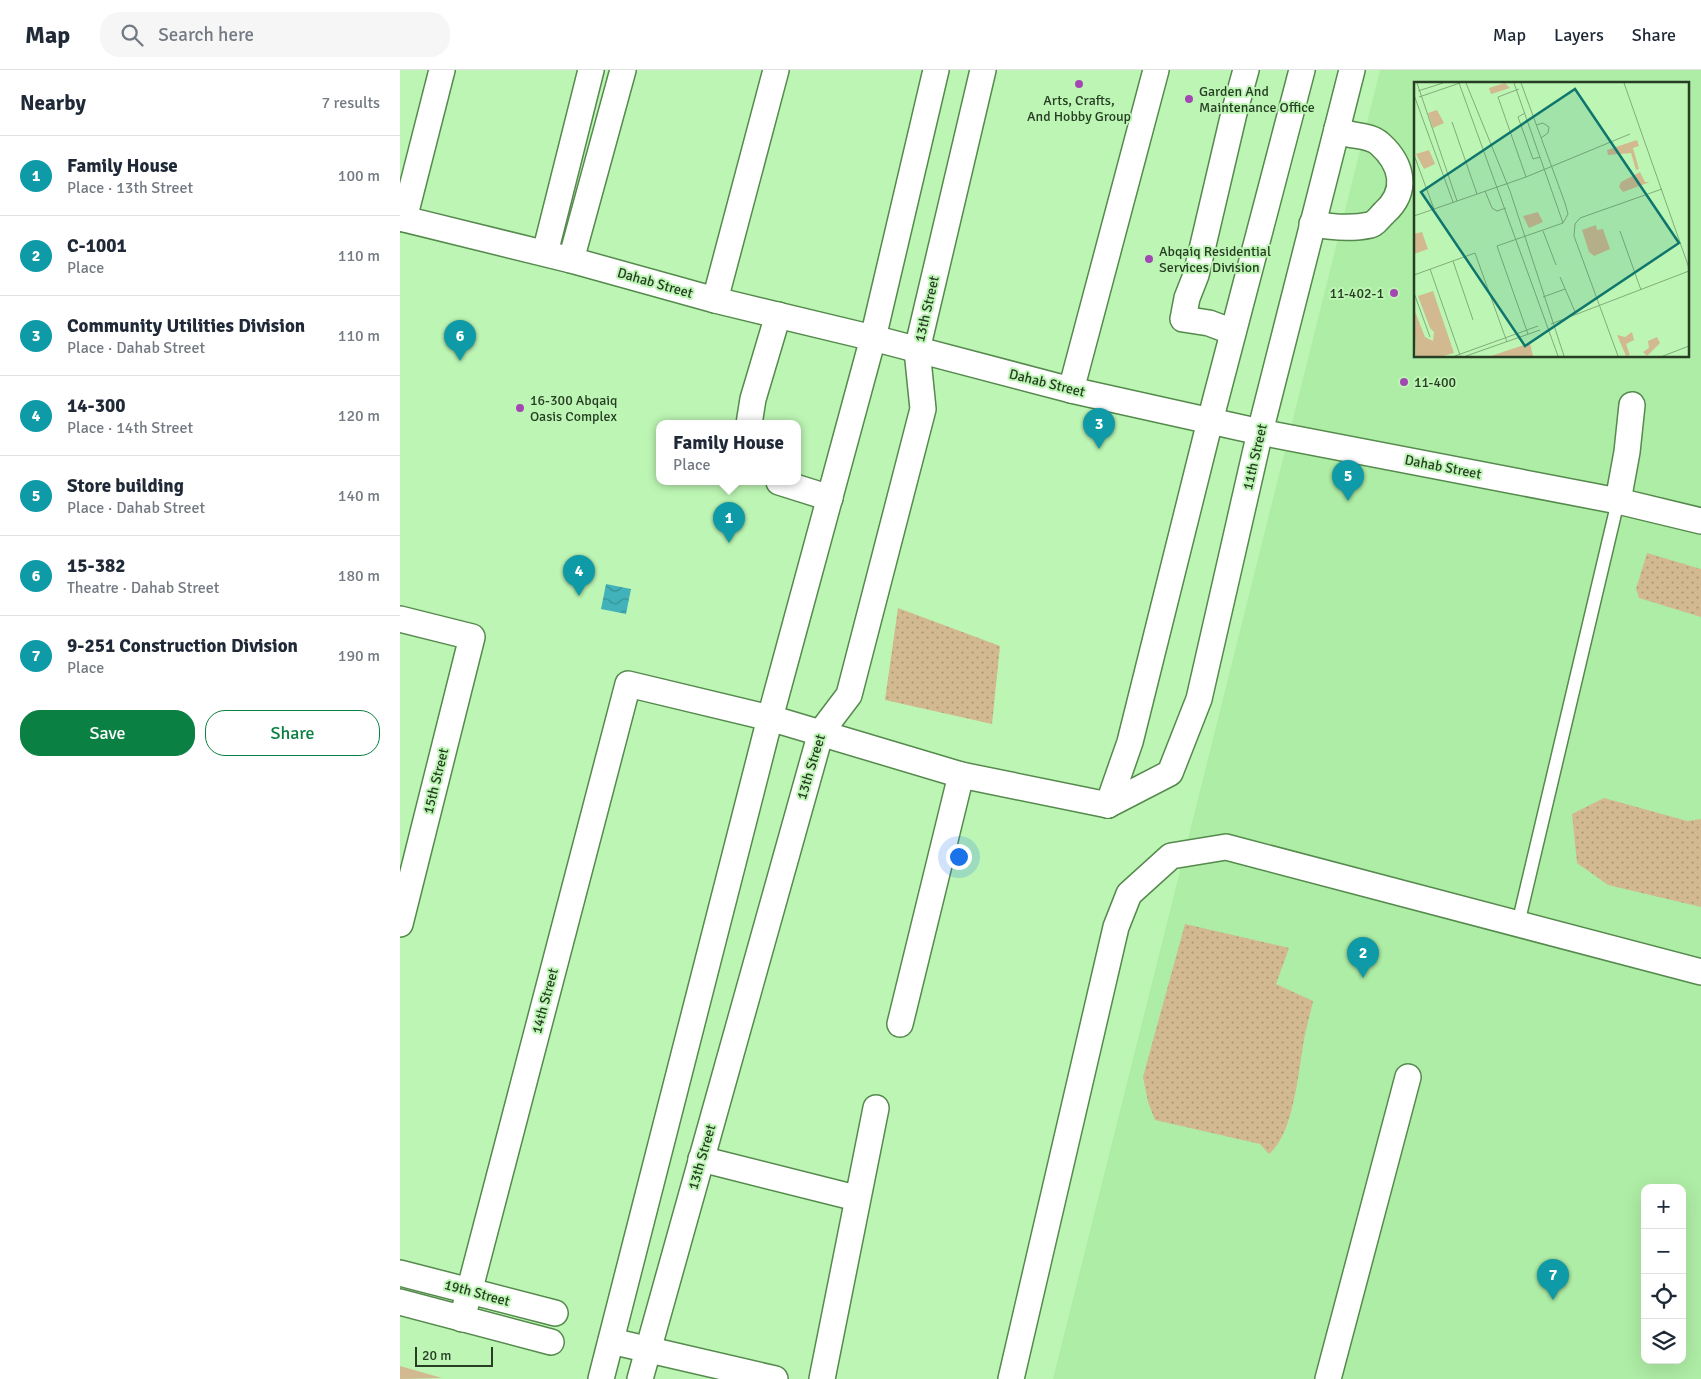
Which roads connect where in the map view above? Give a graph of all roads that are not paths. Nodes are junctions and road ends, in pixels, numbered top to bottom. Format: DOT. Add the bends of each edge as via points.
graph roads {
  1 [pos="442,70"];
  2 [pos="591,70"];
  3 [pos="623,70"];
  4 [pos="776,70"];
  5 [pos="936,70"];
  6 [pos="982,70"];
  7 [pos="1156,70"];
  8 [pos="1246,70"];
  9 [pos="1302,70"];
  10 [pos="1352,70"];
  11 [pos="1337,129"];
  12 [pos="402,218"];
  13 [pos="1312,224"];
  14 [pos="545,253"];
  15 [pos="571,260"];
  16 [pos="715,300"];
  17 [pos="778,315"];
  18 [pos="1233,332"];
  19 [pos="874,338"];
  20 [pos="917,350"];
  21 [pos="1070,390"];
  22 [pos="1632,405"];
  23 [pos="750,420"];
  24 [pos="1210,421"];
  25 [pos="1260,432"];
  26 [pos="789,485"];
  27 [pos="830,498"];
  28 [pos="1618,501"];
  29 [pos="1701,521"];
  30 [pos="400,619"];
  31 [pos="770,718"];
  32 [pos="820,732"];
  33 [pos="961,775"];
  34 [pos="1108,805"];
  35 [pos="400,924"];
  36 [pos="1518,924"];
  37 [pos="1701,972"];
  38 [pos="900,1024"];
  39 [pos="1408,1077"];
  40 [pos="876,1108"];
  41 [pos="701,1159"];
  42 [pos="856,1198"];
  43 [pos="400,1273"];
  44 [pos="470,1290"];
  45 [pos="400,1302"];
  46 [pos="555,1313"];
  47 [pos="462,1318"];
  48 [pos="552,1342"];
  49 [pos="611,1342"];
  50 [pos="648,1350"];
  51 [pos="601,1379"];
  52 [pos="640,1379"];
  53 [pos="775,1379"];
  54 [pos="822,1379"];
  55 [pos="1011,1379"];
  56 [pos="1328,1379"];
  1 -- 12 [label="street"];
  2 -- 14 [label="street"];
  3 -- 15 [label="street"];
  4 -- 16 [label="street"];
  5 -- 19 [label="street"];
  6 -- 20 [label="street, 13th Street"];
  7 -- 21 [label="street"];
  8 -- 18 [label="street" via="1183,319 1209,322"];
  9 -- 18 [label="street"];
  10 -- 11 [label="street, 11th Street"];
  11 -- 13 [label="street, 11th Street"];
  11 -- 13 [label="street" via="1371,138 1380,144 1398,167 1399,189 1391,207 1372,225 1331,227"];
  12 -- 14 [label="street, Dahab Street"];
  13 -- 25 [label="street, 11th Street"];
  14 -- 15 [label="street, Dahab Street"];
  15 -- 16 [label="street, Dahab Street"];
  16 -- 17 [label="street, Dahab Street"];
  17 -- 19 [label="street, Dahab Street"];
  17 -- 23 [label="street"];
  18 -- 24 [label="street"];
  19 -- 20 [label="street, Dahab Street"];
  19 -- 27 [label="street"];
  20 -- 21 [label="street, Dahab Street"];
  20 -- 32 [label="street, 13th Street" via="920,418 849,695"];
  21 -- 24 [label="street, Dahab Street"];
  22 -- 28 [label="street"];
  24 -- 25 [label="street, Dahab Street"];
  24 -- 34 [label="street" via="1130,742"];
  25 -- 28 [label="street, Dahab Street"];
  25 -- 34 [label="street, 11th Street" via="1199,699 1170,773"];
  26 -- 27 [label="street"];
  27 -- 31 [label="street"];
  28 -- 29 [label="street, Dahab Street"];
  28 -- 36 [label="lane"];
  30 -- 35 [label="street, 15th Street" via="472,637"];
  31 -- 32 [label="street"];
  31 -- 44 [label="street, 14th Street" via="628,684"];
  31 -- 49 [label="street"];
  32 -- 33 [label="street"];
  32 -- 41 [label="street, 13th Street"];
  33 -- 34 [label="street"];
  33 -- 38 [label="street"];
  36 -- 37 [label="street"];
  36 -- 55 [label="street" via="1226,847 1171,856 1129,894 1116,927"];
  39 -- 56 [label="street"];
  40 -- 42 [label="street"];
  41 -- 42 [label="street"];
  41 -- 50 [label="street, 13th Street"];
  42 -- 54 [label="street"];
  43 -- 44 [label="street, 19th Street"];
  44 -- 46 [label="street, 19th Street"];
  44 -- 47 [label="street, 14th Street"];
  45 -- 47 [label="street, 19th Street"];
  47 -- 48 [label="street, 19th Street"];
  49 -- 50 [label="street"];
  49 -- 51 [label="street"];
  50 -- 52 [label="street, 13th Street"];
  50 -- 53 [label="street"];
}
